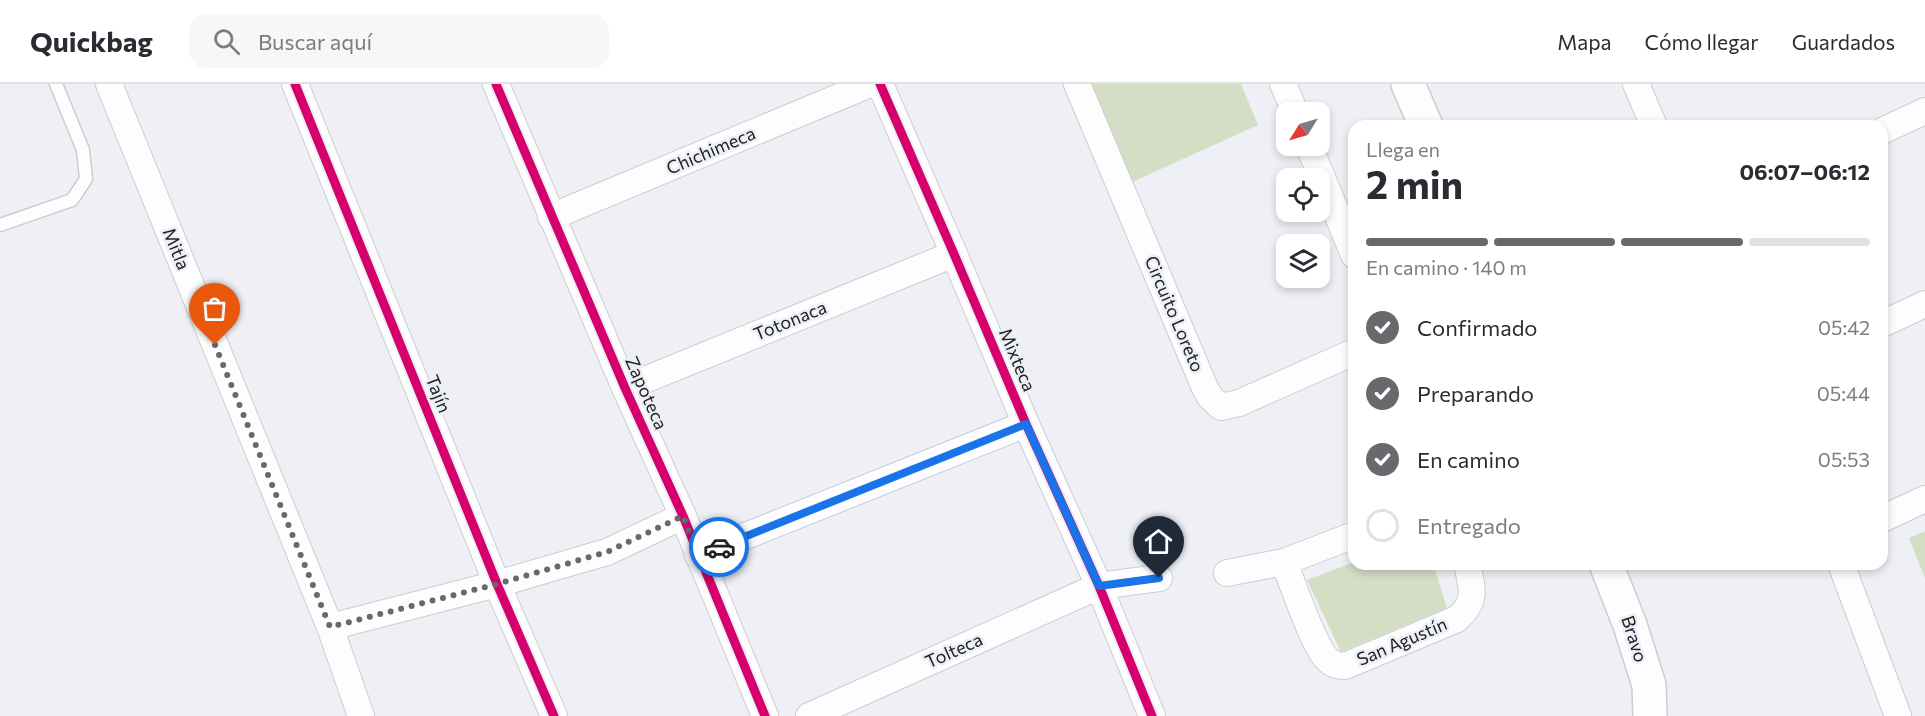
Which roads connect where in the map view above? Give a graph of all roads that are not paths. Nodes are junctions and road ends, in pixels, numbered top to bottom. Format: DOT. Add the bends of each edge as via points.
graph roads {
  1 [pos="56,84"];
  2 [pos="109,84"];
  3 [pos="295,84"];
  4 [pos="496,84"];
  5 [pos="870,84"];
  6 [pos="880,84"];
  7 [pos="1077,84"];
  8 [pos="1283,84"];
  9 [pos="1408,84"];
  10 [pos="1636,84"];
  11 [pos="1291,102"];
  12 [pos="1925,111"];
  13 [pos="1423,120"];
  14 [pos="1651,120"];
  15 [pos="1888,127"];
  16 [pos="1313,156"];
  17 [pos="551,217"];
  18 [pos="0,225"];
  19 [pos="1348,240"];
  20 [pos="954,254"];
  21 [pos="1925,304"];
  22 [pos="1888,321"];
  23 [pos="1348,355"];
  24 [pos="625,388"];
  25 [pos="1026,424"];
  26 [pos="1925,499"];
  27 [pos="683,516"];
  28 [pos="1888,516"];
  29 [pos="1348,537"];
  30 [pos="698,555"];
  31 [pos="1284,562"];
  32 [pos="1468,570"];
  33 [pos="1608,570"];
  34 [pos="1843,570"];
  35 [pos="1227,573"];
  36 [pos="1159,578"];
  37 [pos="497,584"];
  38 [pos="1099,586"];
  39 [pos="330,627"];
  40 [pos="361,716"];
  41 [pos="554,716"];
  42 [pos="765,716"];
  43 [pos="809,716"];
  44 [pos="1152,716"];
  45 [pos="1650,716"];
  46 [pos="1898,716"];
  1 -- 18 [label="lane" via="83,150 86,179 72,200"];
  2 -- 39 [label="street, Mitla"];
  3 -- 37 [label="street, Tajín"];
  4 -- 17 [label="street, Zapoteca"];
  5 -- 17 [label="street, Chichimeca"];
  6 -- 20 [label="street, Mixteca"];
  7 -- 23 [label="street, Circuito Loreto" via="1205,388 1215,403 1221,407 1239,403"];
  8 -- 11 [label="street"];
  9 -- 13 [label="main road"];
  10 -- 14 [label="street"];
  12 -- 15 [label="street"];
  16 -- 19 [label="street"];
  17 -- 24 [label="street, Zapoteca"];
  20 -- 24 [label="street, Totonaca"];
  20 -- 25 [label="street, Mixteca"];
  21 -- 22 [label="street"];
  24 -- 27 [label="street, Zapoteca"];
  25 -- 30 [label="street"];
  25 -- 38 [label="street, Mixteca"];
  26 -- 28 [label="street"];
  27 -- 30 [label="street, Zapoteca"];
  27 -- 37 [label="street" via="607,552"];
  29 -- 31 [label="street"];
  30 -- 42 [label="street, Zapoteca"];
  31 -- 32 [label="street, San Agustín" via="1319,649 1338,666 1457,619 1473,596"];
  31 -- 35 [label="street"];
  33 -- 45 [label="main road, Bravo" via="1649,685"];
  34 -- 46 [label="street"];
  36 -- 38 [label="street, Tolteca"];
  37 -- 39 [label="street"];
  37 -- 41 [label="street, Tajín"];
  38 -- 43 [label="street, Tolteca"];
  38 -- 44 [label="street, Mixteca"];
  39 -- 40 [label="street, Mitla"];
}
